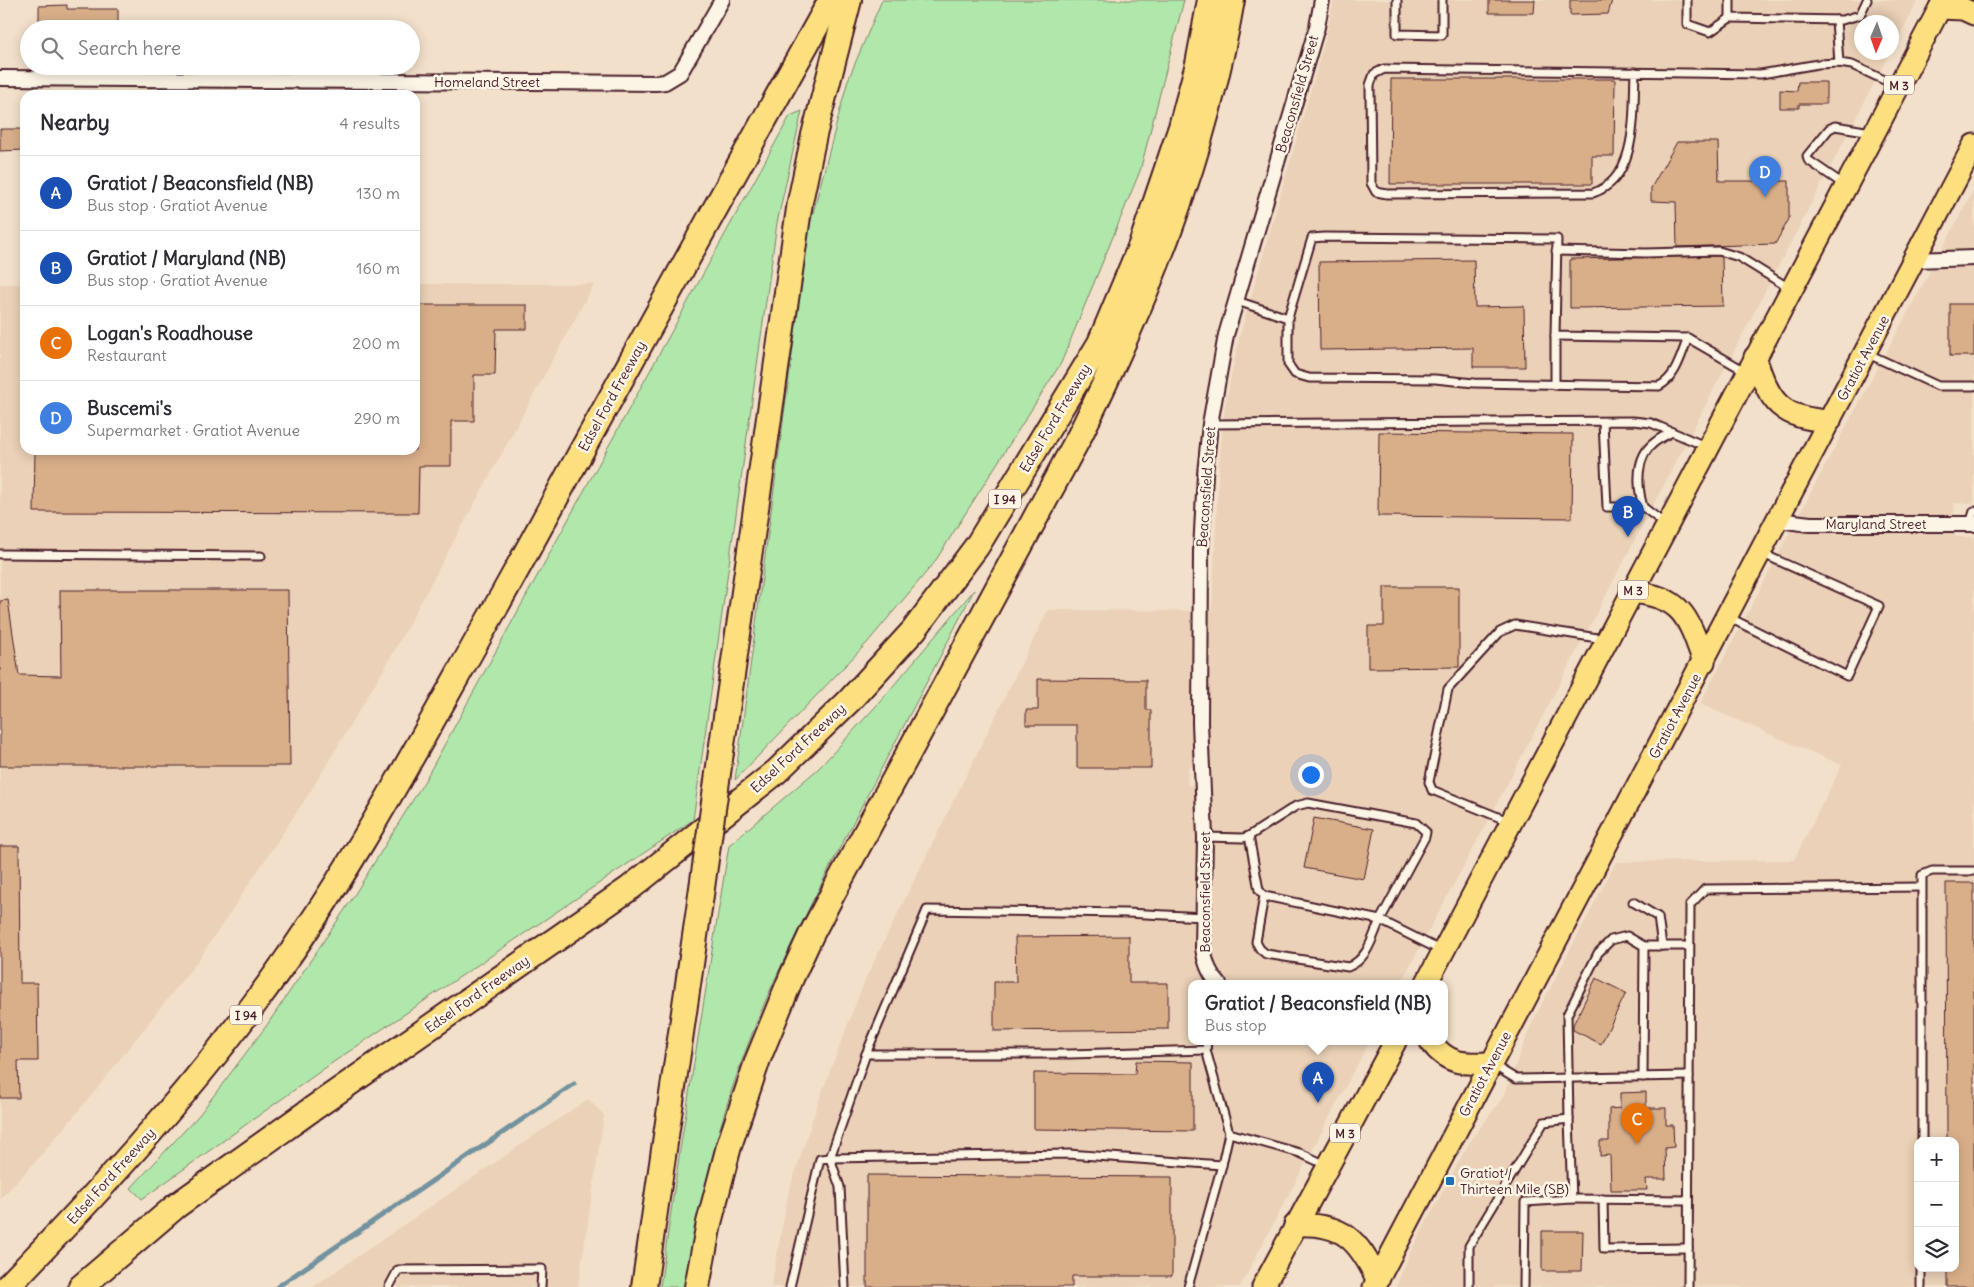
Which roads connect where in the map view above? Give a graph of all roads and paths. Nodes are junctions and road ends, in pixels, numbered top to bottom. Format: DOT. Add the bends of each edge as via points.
graph roads {
  1 [pos="722,0"];
  2 [pos="831,0"];
  3 [pos="849,0"];
  4 [pos="1210,0"];
  5 [pos="1232,0"];
  6 [pos="1322,0"];
  7 [pos="1397,0"];
  8 [pos="1442,0"];
  9 [pos="1687,0"];
  10 [pos="1730,0"];
  11 [pos="1867,0"];
  12 [pos="1942,4"];
  13 [pos="1974,14"];
  14 [pos="1730,18"];
  15 [pos="1836,20"];
  16 [pos="1838,63"];
  17 [pos="1635,72"];
  18 [pos="0,78"];
  19 [pos="1898,86"];
  20 [pos="1874,132"];
  21 [pos="1974,145"];
  22 [pos="1846,186"];
  23 [pos="1556,251"];
  24 [pos="1974,258"];
  25 [pos="1914,260"];
  26 [pos="1791,289"];
  27 [pos="1237,300"];
  28 [pos="1288,318"];
  29 [pos="1555,336"];
  30 [pos="1688,338"];
  31 [pos="1866,353"];
  32 [pos="1751,365"];
  33 [pos="1556,384"];
  34 [pos="1974,386"];
  35 [pos="1830,421"];
  36 [pos="1603,422"];
  37 [pos="1210,424"];
  38 [pos="1672,432"];
  39 [pos="1708,448"];
  40 [pos="1643,507"];
  41 [pos="1778,520"];
  42 [pos="1973,520"];
  43 [pos="1667,525"];
  44 [pos="1761,553"];
  45 [pos="0,554"];
  46 [pos="261,556"];
  47 [pos="1632,592"];
  48 [pos="1727,617"];
  49 [pos="1607,639"];
  50 [pos="1704,662"];
  51 [pos="1511,822"];
  52 [pos="1249,836"];
  53 [pos="1205,837"];
  54 [pos="1974,871"];
  55 [pos="1921,887"];
  56 [pos="1264,896"];
  57 [pos="1633,902"];
  58 [pos="1204,917"];
  59 [pos="1380,920"];
  60 [pos="1644,946"];
  61 [pos="1662,946"];
  62 [pos="1689,946"];
  63 [pos="1442,952"];
  64 [pos="1216,980"];
  65 [pos="1428,980"];
  66 [pos="1207,1045"];
  67 [pos="1393,1045"];
  68 [pos="1433,1045"];
  69 [pos="1206,1050"];
  70 [pos="866,1054"];
  71 [pos="1491,1063"];
  72 [pos="1689,1076"];
  73 [pos="1643,1077"];
  74 [pos="1569,1078"];
  75 [pos="1569,1119"];
  76 [pos="1228,1132"];
  77 [pos="1922,1137"];
  78 [pos="830,1158"];
  79 [pos="1222,1164"];
  80 [pos="1327,1166"];
  81 [pos="1572,1199"];
  82 [pos="1603,1199"];
  83 [pos="1688,1200"];
  84 [pos="1295,1225"];
  85 [pos="1688,1248"];
  86 [pos="1921,1272"];
  87 [pos="1376,1284"];
  88 [pos="7,1287"];
  89 [pos="81,1287"];
  90 [pos="389,1287"];
  91 [pos="541,1287"];
  92 [pos="644,1287"];
  93 [pos="697,1287"];
  94 [pos="790,1287"];
  95 [pos="845,1287"];
  96 [pos="1188,1287"];
  97 [pos="1263,1287"];
  98 [pos="1469,1287"];
  99 [pos="1524,1287"];
  100 [pos="1688,1287"];
  101 [pos="1920,1287"];
  1 -- 18 [label="street, Homeland Street" via="680,73 665,82"];
  2 -- 88 [label="highway, Edsel Ford Freeway / I 94" via="370,832 257,1001 197,1078 94,1196"];
  3 -- 92 [label="highway, bridge" via="800,202"];
  4 -- 89 [label="highway, Edsel Ford Freeway / I 94" via="1198,64 1181,127 1141,245 1100,343 977,546 914,630 849,701 776,772 630,888 184,1201"];
  5 -- 93 [label="highway" via="1202,133 1144,299 1079,437 804,951 758,1059 740,1112 712,1214"];
  6 -- 27 [label="street, Beaconsfield Street"];
  7 -- 8 [label="lane" via="1397,34 1442,35"];
  9 -- 14 [label="lane" via="1687,24 1710,32"];
  10 -- 14 [label="lane"];
  11 -- 15 [label="lane" via="1860,15"];
  12 -- 13 [label="main road"];
  12 -- 19 [label="main road, M 3"];
  14 -- 15 [label="lane"];
  15 -- 16 [label="lane"];
  16 -- 17 [label="lane" via="1761,74"];
  16 -- 19 [label="lane" via="1852,65"];
  17 -- 17 [label="lane" via="1384,69 1374,74 1370,85 1371,182 1376,192 1387,194 1593,193 1606,189 1626,161 1630,146"];
  19 -- 20 [label="main road, M 3"];
  20 -- 22 [label="main road, M 3"];
  20 -- 22 [label="lane" via="1835,126 1808,156 1808,160"];
  21 -- 25 [label="main road, Gratiot Avenue"];
  22 -- 26 [label="main road, M 3"];
  23 -- 26 [label="lane" via="1719,251 1739,257"];
  23 -- 28 [label="lane" via="1557,238 1312,238"];
  23 -- 29 [label="lane"];
  24 -- 25 [label="street"];
  25 -- 31 [label="main road, Gratiot Avenue"];
  26 -- 32 [label="main road, M 3"];
  27 -- 28 [label="lane"];
  27 -- 37 [label="street, Beaconsfield Street" via="1226,336"];
  28 -- 33 [label="lane" via="1288,364 1295,374 1309,378"];
  29 -- 30 [label="lane"];
  29 -- 33 [label="lane"];
  30 -- 32 [label="lane"];
  30 -- 33 [label="lane" via="1674,373 1668,382 1659,386"];
  31 -- 34 [label="lane" via="1938,386"];
  31 -- 35 [label="main road, Gratiot Avenue"];
  32 -- 35 [label="main road" via="1781,408 1809,420"];
  32 -- 39 [label="main road, M 3"];
  35 -- 41 [label="main road, Gratiot Avenue"];
  36 -- 37 [label="lane"];
  36 -- 38 [label="lane" via="1652,423"];
  36 -- 40 [label="lane" via="1607,507"];
  37 -- 53 [label="street, Beaconsfield Street" via="1201,561 1200,724"];
  38 -- 39 [label="lane"];
  38 -- 40 [label="lane" via="1654,442 1644,453 1639,473"];
  39 -- 43 [label="main road, M 3"];
  40 -- 43 [label="lane"];
  41 -- 42 [label="street, Maryland Street" via="1810,524"];
  41 -- 44 [label="main road, Gratiot Avenue"];
  43 -- 47 [label="main road, M 3"];
  44 -- 48 [label="main road, Gratiot Avenue"];
  44 -- 48 [label="lane" via="1879,606 1847,676"];
  45 -- 46 [label="lane"];
  47 -- 49 [label="main road, M 3"];
  47 -- 50 [label="main road" via="1658,596 1680,609 1695,636"];
  48 -- 50 [label="main road, Gratiot Avenue"];
  49 -- 51 [label="main road, M 3"];
  49 -- 51 [label="lane" via="1515,625 1500,632 1448,689 1429,782 1432,790"];
  50 -- 71 [label="main road, Gratiot Avenue"];
  51 -- 63 [label="main road, M 3"];
  52 -- 53 [label="lane"];
  52 -- 56 [label="lane" via="1259,890"];
  52 -- 59 [label="lane" via="1296,806 1308,803 1420,825 1426,832 1425,837"];
  53 -- 58 [label="street, Beaconsfield Street"];
  54 -- 55 [label="lane" via="1932,870 1922,875"];
  55 -- 62 [label="lane" via="1705,889 1690,905"];
  55 -- 77 [label="lane"];
  56 -- 59 [label="lane"];
  56 -- 59 [label="lane" via="1256,942 1266,954 1348,967 1364,958"];
  57 -- 61 [label="lane" via="1658,917"];
  58 -- 64 [label="street, Beaconsfield Street" via="1205,960"];
  58 -- 70 [label="lane" via="927,910"];
  59 -- 63 [label="lane"];
  60 -- 61 [label="lane"];
  60 -- 73 [label="lane"];
  60 -- 74 [label="lane" via="1627,936 1611,940 1598,953 1567,1015"];
  61 -- 62 [label="lane"];
  62 -- 72 [label="lane"];
  63 -- 65 [label="main road, M 3"];
  66 -- 69 [label="lane"];
  67 -- 80 [label="main road, M 3"];
  68 -- 71 [label="main road" via="1447,1059 1460,1063"];
  69 -- 70 [label="lane"];
  69 -- 76 [label="lane"];
  70 -- 78 [label="lane"];
  71 -- 74 [label="lane" via="1516,1079"];
  71 -- 87 [label="main road, Gratiot Avenue"];
  72 -- 73 [label="lane"];
  72 -- 83 [label="lane"];
  73 -- 74 [label="lane"];
  74 -- 75 [label="lane"];
  75 -- 81 [label="lane"];
  75 -- 98 [label="lane" via="1544,1122 1469,1246"];
  76 -- 79 [label="lane"];
  76 -- 80 [label="lane" via="1300,1153"];
  78 -- 79 [label="lane" via="1068,1154"];
  78 -- 94 [label="lane" via="820,1159"];
  78 -- 95 [label="lane" via="840,1186"];
  79 -- 96 [label="lane"];
  80 -- 84 [label="main road, M 3"];
  81 -- 82 [label="lane"];
  81 -- 99 [label="lane" via="1525,1202"];
  82 -- 83 [label="lane"];
  82 -- 85 [label="lane" via="1604,1249"];
  83 -- 85 [label="lane"];
  84 -- 87 [label="main road" via="1316,1224 1343,1233 1363,1253"];
  84 -- 97 [label="main road, M 3"];
  85 -- 100 [label="lane"];
  86 -- 101 [label="lane"];
  90 -- 91 [label="lane" via="398,1270 542,1269"];
}
